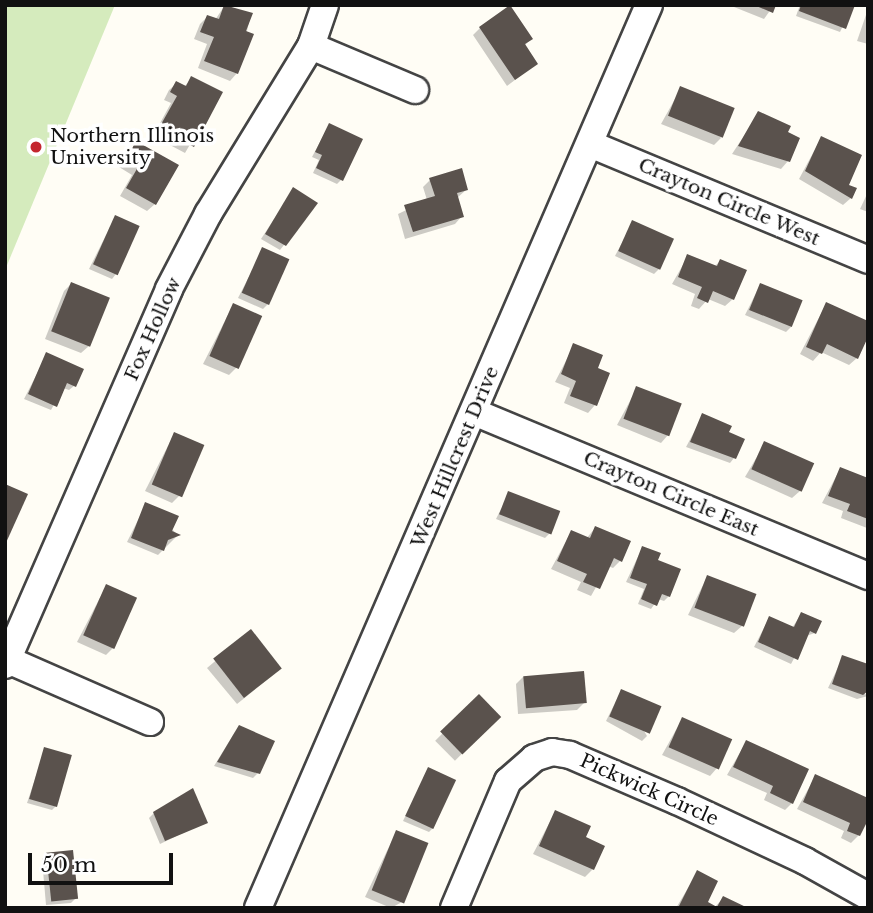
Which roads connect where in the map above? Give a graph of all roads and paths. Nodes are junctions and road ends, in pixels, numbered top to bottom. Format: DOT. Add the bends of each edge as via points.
graph roads {
  1 [pos="325,5"];
  2 [pos="649,5"];
  3 [pos="311,46"];
  4 [pos="415,90"];
  5 [pos="590,144"];
  6 [pos="868,260"];
  7 [pos="474,412"];
  8 [pos="868,576"];
  9 [pos="6,662"];
  10 [pos="150,722"];
  11 [pos="868,897"];
  12 [pos="258,908"];
  13 [pos="454,908"];
  1 -- 3 [label="street, Fox Hollow"];
  2 -- 5 [label="street, West Hillcrest Drive"];
  3 -- 4 [label="street"];
  3 -- 9 [label="street, Fox Hollow" via="208,215 169,289"];
  5 -- 6 [label="street, Crayton Circle West"];
  5 -- 7 [label="street, West Hillcrest Drive"];
  7 -- 8 [label="street, Crayton Circle East"];
  7 -- 12 [label="street, West Hillcrest Drive"];
  9 -- 10 [label="street"];
  11 -- 13 [label="street, Pickwick Circle" via="805,861 582,760 552,752 534,758 508,781"];
}
